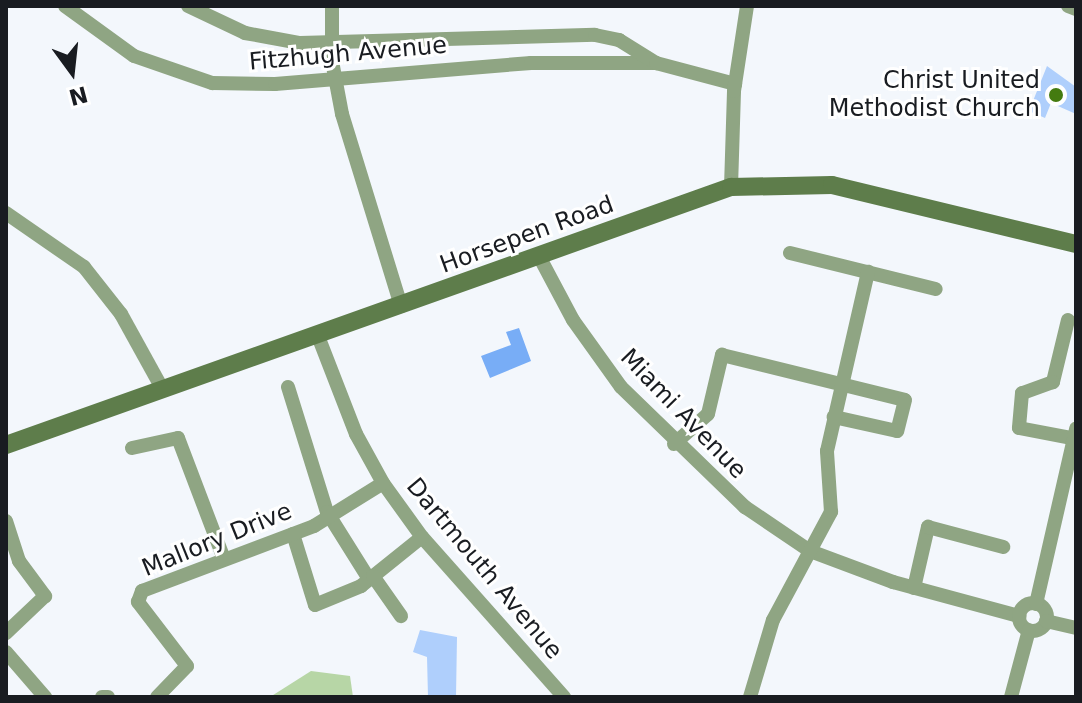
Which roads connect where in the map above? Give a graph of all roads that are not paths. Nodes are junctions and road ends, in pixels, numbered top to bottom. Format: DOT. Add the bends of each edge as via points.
graph roads {
  1 [pos="65,6"];
  2 [pos="188,6"];
  3 [pos="332,6"];
  4 [pos="747,6"];
  5 [pos="1068,6"];
  6 [pos="1076,9"];
  7 [pos="331,44"];
  8 [pos="656,63"];
  9 [pos="335,79"];
  10 [pos="735,84"];
  11 [pos="731,187"];
  12 [pos="6,213"];
  13 [pos="1076,244"];
  14 [pos="790,253"];
  15 [pos="540,258"];
  16 [pos="868,272"];
  17 [pos="936,289"];
  18 [pos="401,306"];
  19 [pos="1068,320"];
  20 [pos="318,336"];
  21 [pos="841,386"];
  22 [pos="288,387"];
  23 [pos="163,390"];
  24 [pos="834,417"];
  25 [pos="1075,435"];
  26 [pos="674,444"];
  27 [pos="6,445"];
  28 [pos="132,448"];
  29 [pos="383,483"];
  30 [pos="330,517"];
  31 [pos="6,521"];
  32 [pos="293,534"];
  33 [pos="422,537"];
  34 [pos="1003,547"];
  35 [pos="810,551"];
  36 [pos="224,559"];
  37 [pos="371,577"];
  38 [pos="914,588"];
  39 [pos="1036,604"];
  40 [pos="401,616"];
  41 [pos="1019,616"];
  42 [pos="1046,621"];
  43 [pos="1076,628"];
  44 [pos="1029,630"];
  45 [pos="6,633"];
  46 [pos="6,652"];
  47 [pos="45,697"];
  48 [pos="157,697"];
  49 [pos="564,697"];
  50 [pos="750,697"];
  51 [pos="1011,697"];
  1 -- 9 [label="street, Fitzhugh Avenue" via="134,56 182,77 239,85"];
  2 -- 7 [label="street, Fitzhugh Avenue" via="245,33"];
  3 -- 7 [label="street"];
  4 -- 10 [label="street"];
  5 -- 6 [label="street"];
  7 -- 8 [label="street, Fitzhugh Avenue" via="575,33 619,40"];
  7 -- 9 [label="street"];
  8 -- 9 [label="street, Fitzhugh Avenue" via="531,63"];
  8 -- 10 [label="street, Fitzhugh Avenue"];
  9 -- 18 [label="street"];
  10 -- 11 [label="street"];
  11 -- 13 [label="street, Horsepen Road" via="832,185"];
  11 -- 15 [label="street, Horsepen Road"];
  12 -- 23 [label="street" via="92,276 121,314"];
  14 -- 16 [label="street"];
  15 -- 18 [label="street, Horsepen Road"];
  15 -- 26 [label="street, Miami Avenue" via="603,364"];
  16 -- 17 [label="street"];
  16 -- 21 [label="street"];
  18 -- 20 [label="street, Horsepen Road"];
  19 -- 25 [label="street" via="1053,382 1022,393 1019,428"];
  20 -- 23 [label="street, Horsepen Road"];
  20 -- 29 [label="street, Dartmouth Avenue" via="356,434"];
  21 -- 24 [label="street"];
  21 -- 24 [label="street" via="905,400 897,431"];
  21 -- 26 [label="street" via="722,355 708,414"];
  22 -- 30 [label="street"];
  23 -- 27 [label="street, Horsepen Road"];
  24 -- 35 [label="street" via="825,464 831,512"];
  25 -- 39 [label="street"];
  26 -- 35 [label="street, Miami Avenue" via="726,493"];
  28 -- 36 [label="street" via="178,438"];
  29 -- 30 [label="street, Mallory Drive"];
  29 -- 33 [label="street, Dartmouth Avenue"];
  30 -- 32 [label="street, Mallory Drive"];
  30 -- 37 [label="street"];
  31 -- 45 [label="street" via="19,561 45,596"];
  32 -- 36 [label="street, Mallory Drive"];
  32 -- 37 [label="street" via="315,605"];
  33 -- 37 [label="street"];
  33 -- 49 [label="street, Dartmouth Avenue"];
  34 -- 38 [label="street" via="928,527"];
  35 -- 38 [label="street, Miami Avenue"];
  35 -- 50 [label="street" via="766,636"];
  36 -- 48 [label="street, Mallory Drive" via="142,591 138,602 187,666"];
  37 -- 40 [label="street"];
  38 -- 41 [label="street, Miami Avenue"];
  39 -- 41 [label="street"];
  39 -- 42 [label="street"];
  41 -- 44 [label="street"];
  42 -- 43 [label="street"];
  42 -- 44 [label="street"];
  44 -- 51 [label="street"];
  46 -- 47 [label="street"];
}
